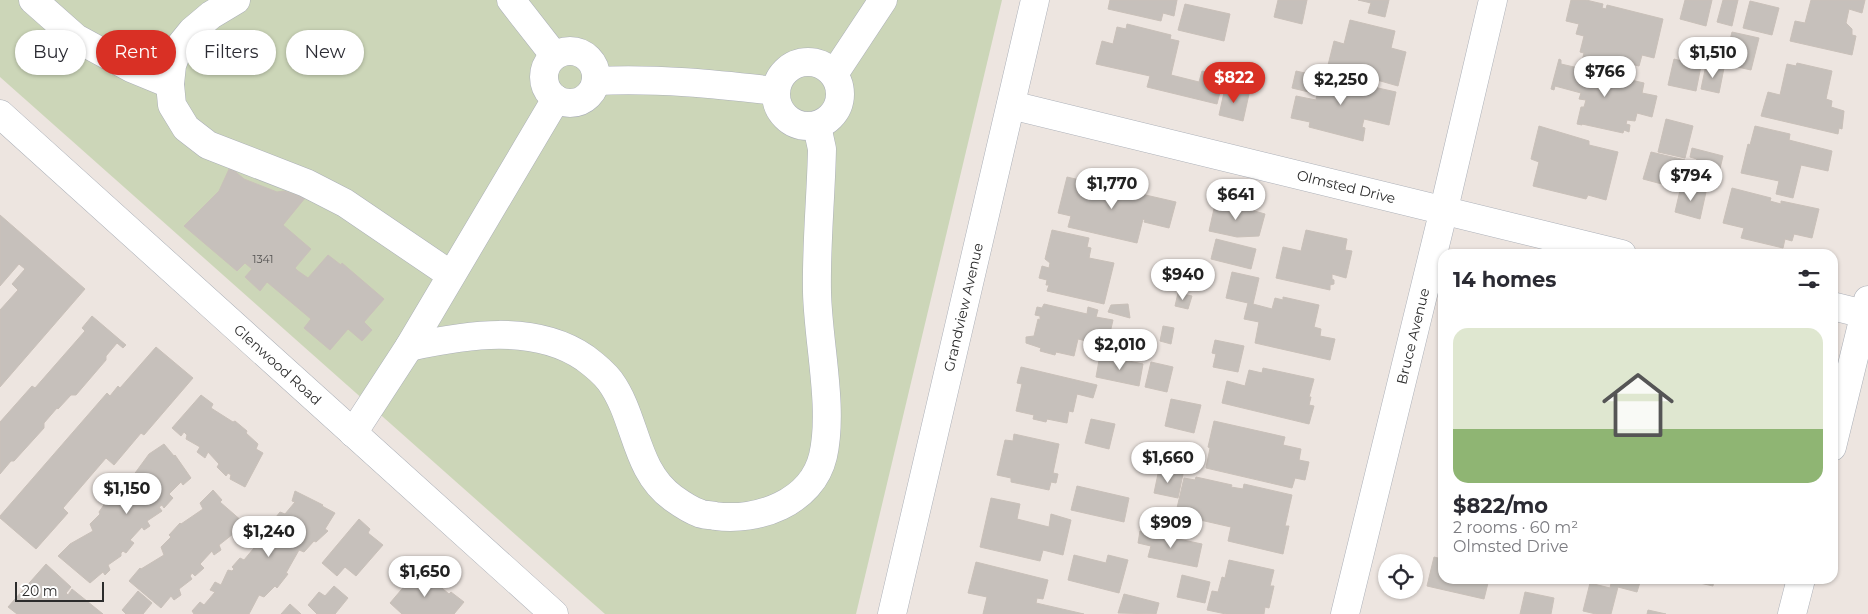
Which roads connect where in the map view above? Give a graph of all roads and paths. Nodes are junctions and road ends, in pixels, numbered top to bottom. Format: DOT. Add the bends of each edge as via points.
graph roads {
  1 [pos="33,0"];
  2 [pos="236,0"];
  3 [pos="510,0"];
  4 [pos="883,0"];
  5 [pos="1036,0"];
  6 [pos="1493,0"];
  7 [pos="554,55"];
  8 [pos="834,74"];
  9 [pos="596,81"];
  10 [pos="170,84"];
  11 [pos="775,91"];
  12 [pos="556,99"];
  13 [pos="1011,105"];
  14 [pos="0,114"];
  15 [pos="817,126"];
  16 [pos="1444,210"];
  17 [pos="1602,249"];
  18 [pos="450,275"];
  19 [pos="1838,307"];
  20 [pos="1867,310"];
  21 [pos="409,348"];
  22 [pos="1838,424"];
  23 [pos="353,433"];
  24 [pos="1799,584"];
  25 [pos="554,614"];
  26 [pos="892,614"];
  27 [pos="1345,614"];
  28 [pos="1792,614"];
  1 -- 10 [label="street" via="76,38 131,68"];
  2 -- 10 [label="street" via="192,31 179,47 172,65"];
  3 -- 7 [label="street"];
  4 -- 8 [label="street"];
  5 -- 13 [label="street, Grandview Avenue"];
  6 -- 16 [label="street, Bruce Avenue"];
  7 -- 9 [label="street" via="575,50 584,54 596,70"];
  7 -- 12 [label="street" via="544,72 544,83"];
  8 -- 11 [label="street" via="812,62 799,63 788,68"];
  8 -- 15 [label="street" via="840,86 841,99 828,120"];
  9 -- 11 [label="street" via="651,80"];
  9 -- 12 [label="street" via="586,98 566,103"];
  10 -- 18 [label="street" via="172,105 186,128 208,145 306,183 345,203"];
  11 -- 15 [label="street" via="776,103 782,114 804,127"];
  12 -- 18 [label="street"];
  13 -- 16 [label="street, Olmsted Drive"];
  13 -- 26 [label="street, Grandview Avenue"];
  14 -- 23 [label="street, Glenwood Road"];
  15 -- 21 [label="street" via="822,149 817,294 827,428 823,458 811,482 788,503 759,515 730,518 700,514 672,497 648,472 610,380 585,358 557,343 488,335 446,339"];
  16 -- 17 [label="street, Olmsted Drive"];
  16 -- 27 [label="street, Bruce Avenue"];
  18 -- 21 [label="street"];
  19 -- 20 [label="street"];
  20 -- 22 [label="street"];
  21 -- 23 [label="street"];
  23 -- 25 [label="street, Glenwood Road"];
  24 -- 28 [label="street"];
}
